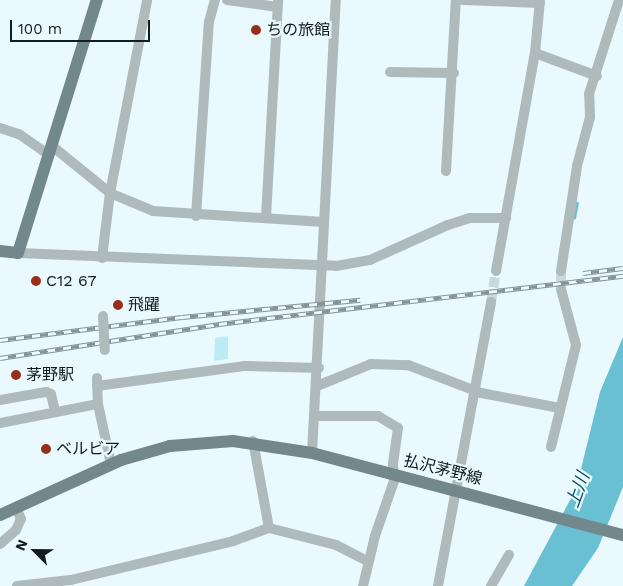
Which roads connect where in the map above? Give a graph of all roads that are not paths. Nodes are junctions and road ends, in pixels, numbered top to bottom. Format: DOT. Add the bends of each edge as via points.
graph roads {
  1 [pos="97,0"];
  2 [pos="147,0"];
  3 [pos="216,0"];
  4 [pos="227,0"];
  5 [pos="336,0"];
  6 [pos="456,0"];
  7 [pos="463,0"];
  8 [pos="619,0"];
  9 [pos="540,2"];
  10 [pos="278,4"];
  11 [pos="535,53"];
  12 [pos="390,72"];
  13 [pos="454,74"];
  14 [pos="597,76"];
  15 [pos="0,128"];
  16 [pos="50,150"];
  17 [pos="446,171"];
  18 [pos="110,193"];
  19 [pos="196,216"];
  20 [pos="266,217"];
  21 [pos="506,218"];
  22 [pos="324,222"];
  23 [pos="0,251"];
  24 [pos="18,253"];
  25 [pos="102,258"];
  26 [pos="322,266"];
  27 [pos="496,271"];
  28 [pos="561,271"];
  29 [pos="561,289"];
  30 [pos="491,302"];
  31 [pos="103,316"];
  32 [pos="105,350"];
  33 [pos="319,368"];
  34 [pos="317,386"];
  35 [pos="474,390"];
  36 [pos="0,400"];
  37 [pos="98,404"];
  38 [pos="560,408"];
  39 [pos="55,412"];
  40 [pos="316,416"];
  41 [pos="0,423"];
  42 [pos="253,441"];
  43 [pos="551,447"];
  44 [pos="312,453"];
  45 [pos="110,464"];
  46 [pos="393,474"];
  47 [pos="458,489"];
  48 [pos="16,508"];
  49 [pos="0,515"];
  50 [pos="269,528"];
  51 [pos="623,536"];
  52 [pos="0,544"];
  53 [pos="509,555"];
  54 [pos="368,561"];
  55 [pos="16,586"];
  56 [pos="363,586"];
  57 [pos="438,586"];
  58 [pos="491,586"];
  1 -- 16 [label="main road"];
  2 -- 18 [label="street"];
  3 -- 19 [label="street" via="209,22"];
  4 -- 10 [label="street"];
  5 -- 22 [label="street"];
  6 -- 13 [label="street"];
  7 -- 9 [label="street"];
  8 -- 14 [label="street"];
  9 -- 11 [label="street"];
  10 -- 20 [label="street"];
  11 -- 14 [label="street"];
  11 -- 21 [label="street"];
  12 -- 13 [label="street"];
  13 -- 17 [label="street"];
  14 -- 28 [label="street" via="589,94 590,117 577,166"];
  15 -- 16 [label="street"];
  16 -- 18 [label="street"];
  16 -- 24 [label="main road"];
  18 -- 19 [label="street" via="153,211"];
  18 -- 25 [label="street"];
  19 -- 20 [label="street"];
  20 -- 22 [label="street"];
  21 -- 26 [label="street" via="470,218 370,260"];
  21 -- 27 [label="street"];
  22 -- 26 [label="street"];
  23 -- 24 [label="main road"];
  24 -- 25 [label="street"];
  25 -- 26 [label="street"];
  26 -- 33 [label="street"];
  29 -- 38 [label="street" via="576,345"];
  30 -- 35 [label="street"];
  31 -- 32 [label="street, bridge"];
  33 -- 34 [label="street"];
  33 -- 37 [label="street" via="244,366 97,382"];
  34 -- 35 [label="street" via="371,364 389,363 408,364"];
  34 -- 40 [label="street"];
  35 -- 38 [label="street"];
  35 -- 47 [label="street"];
  36 -- 39 [label="street" via="46,392 51,394"];
  37 -- 39 [label="street"];
  37 -- 45 [label="street"];
  38 -- 43 [label="street"];
  39 -- 41 [label="street"];
  40 -- 44 [label="street"];
  40 -- 46 [label="street" via="378,416 398,428"];
  42 -- 44 [label="main road, 払沢茅野線"];
  42 -- 45 [label="main road, 払沢茅野線" via="170,446"];
  42 -- 50 [label="street"];
  44 -- 46 [label="main road, 払沢茅野線"];
  45 -- 48 [label="main road"];
  46 -- 47 [label="main road, 払沢茅野線"];
  46 -- 54 [label="street" via="394,481"];
  47 -- 51 [label="main road, 払沢茅野線"];
  47 -- 57 [label="street"];
  48 -- 49 [label="main road"];
  48 -- 52 [label="street" via="21,519 16,530"];
  50 -- 54 [label="street" via="336,545"];
  50 -- 55 [label="street" via="233,542 71,580"];
  53 -- 58 [label="street"];
  54 -- 56 [label="street" via="368,575"];
}
